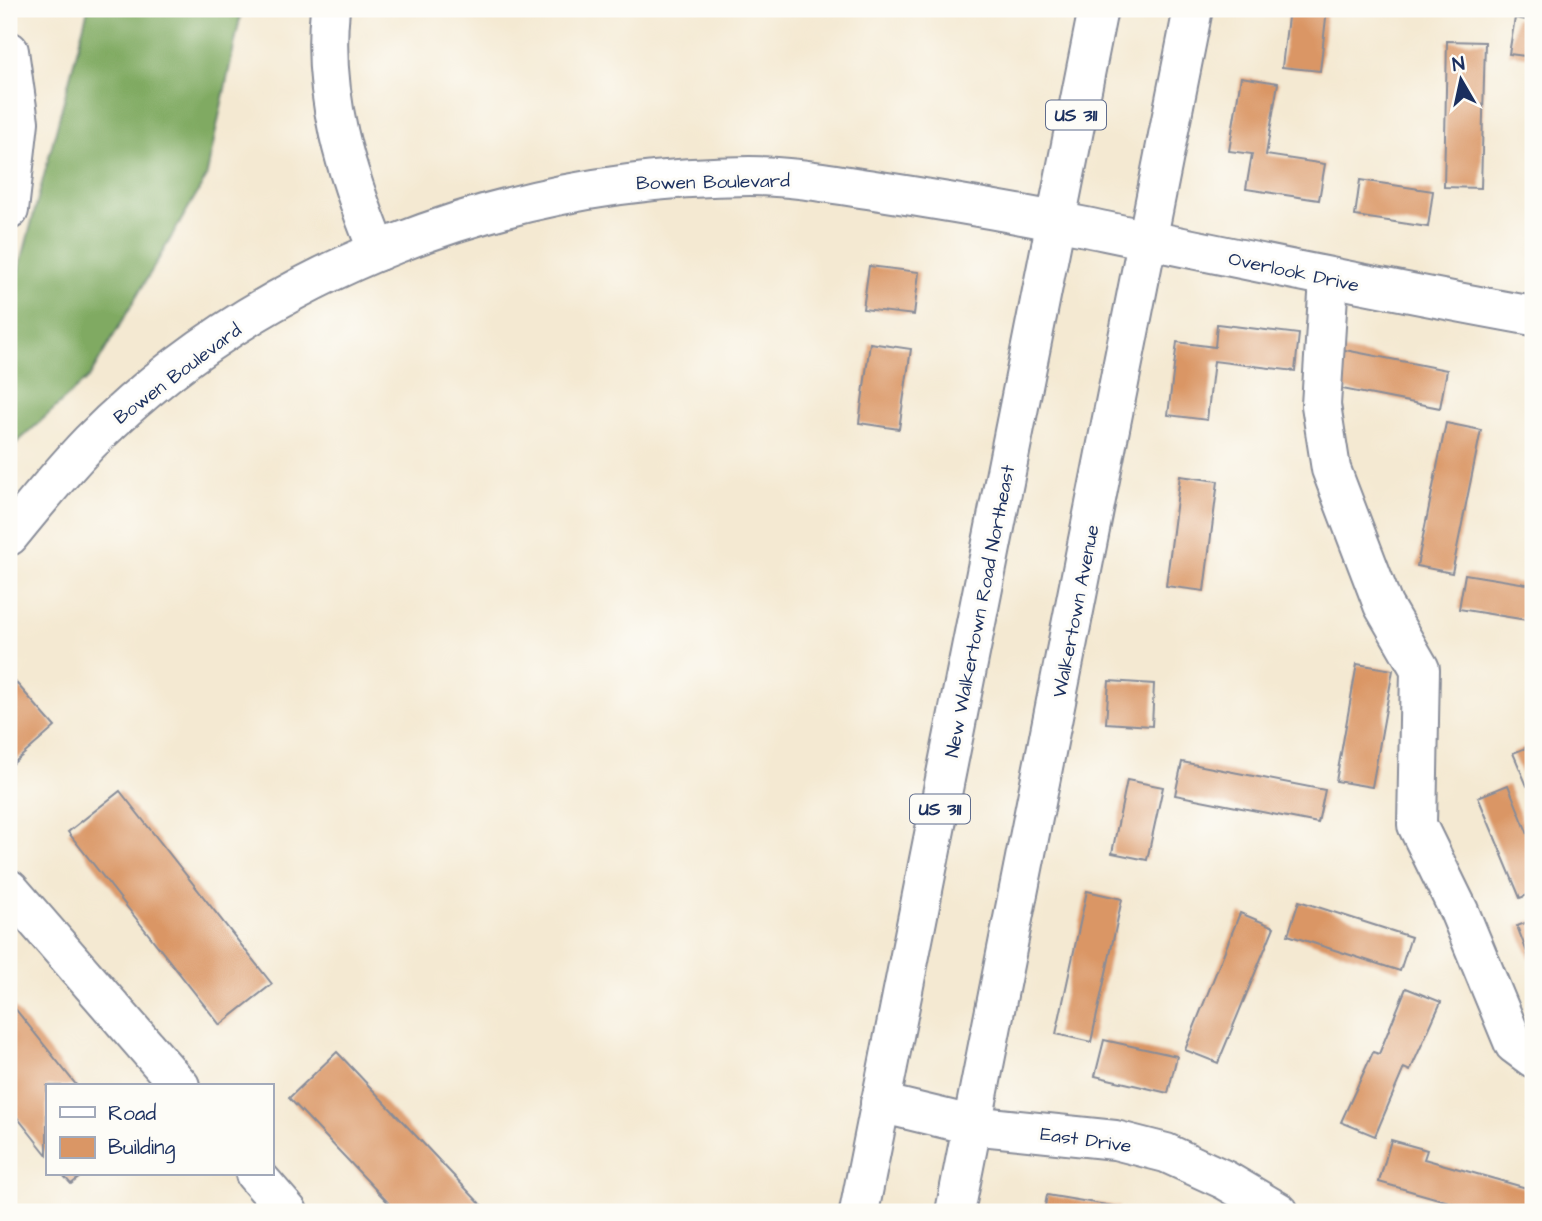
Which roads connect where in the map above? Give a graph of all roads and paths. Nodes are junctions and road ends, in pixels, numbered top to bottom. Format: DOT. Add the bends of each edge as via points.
graph roads {
  1 [pos="330,9"];
  2 [pos="1098,9"];
  3 [pos="1193,9"];
  4 [pos="9,51"];
  5 [pos="9,210"];
  6 [pos="1055,221"];
  7 [pos="1149,239"];
  8 [pos="378,251"];
  9 [pos="1329,279"];
  10 [pos="1533,316"];
  11 [pos="9,536"];
  12 [pos="9,889"];
  13 [pos="1533,1058"];
  14 [pos="178,1084"];
  15 [pos="880,1103"];
  16 [pos="971,1125"];
  17 [pos="257,1176"];
  18 [pos="288,1212"];
  19 [pos="859,1212"];
  20 [pos="956,1212"];
  21 [pos="1279,1212"];
  1 -- 8 [label="street" via="327,58 336,130"];
  2 -- 6 [label="street, New Walkertown Road Northeast / US 311"];
  3 -- 7 [label="street, Walkertown Avenue"];
  4 -- 5 [label="street" via="19,122"];
  6 -- 7 [label="street, Overlook Drive"];
  6 -- 8 [label="street, Bowen Boulevard" via="796,178 690,178 620,183 559,194 478,214"];
  6 -- 15 [label="street, New Walkertown Road Northeast / US 311"];
  7 -- 9 [label="street, Overlook Drive"];
  7 -- 16 [label="street, Walkertown Avenue"];
  8 -- 11 [label="street, Bowen Boulevard" via="319,279 207,346 92,441"];
  9 -- 10 [label="street, Overlook Drive"];
  9 -- 13 [label="street" via="1321,405 1331,469 1383,605 1420,669 1417,825 1459,911 1514,1044"];
  12 -- 14 [label="street"];
  15 -- 16 [label="street, East Drive"];
  15 -- 19 [label="street, New Walkertown Road Northeast / US 311"];
  16 -- 20 [label="street, Walkertown Avenue"];
  16 -- 21 [label="street, East Drive" via="1115,1140 1166,1153"];
  17 -- 18 [label="street"];
}
